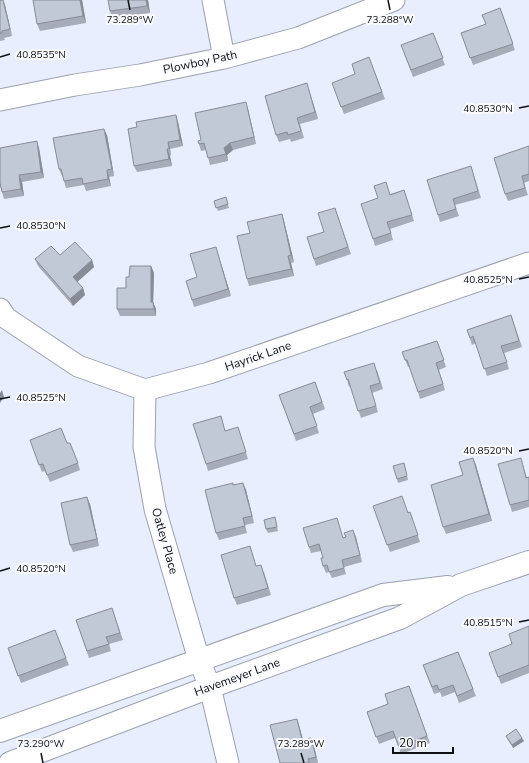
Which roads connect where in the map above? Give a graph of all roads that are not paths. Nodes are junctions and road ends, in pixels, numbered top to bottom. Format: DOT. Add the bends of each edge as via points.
graph roads {
  1 [pos="213,0"];
  2 [pos="394,0"];
  3 [pos="224,58"];
  4 [pos="0,100"];
  5 [pos="529,263"];
  6 [pos="0,309"];
  7 [pos="145,390"];
  8 [pos="529,562"];
  9 [pos="461,585"];
  10 [pos="199,660"];
  11 [pos="210,687"];
  12 [pos="0,731"];
  13 [pos="10,763"];
  14 [pos="228,763"];
  1 -- 3 [label="street"];
  2 -- 3 [label="street, Plowboy Path" via="298,38"];
  3 -- 4 [label="street, Plowboy Path"];
  5 -- 7 [label="street, Hayrick Lane" via="209,374"];
  6 -- 7 [label="street" via="6,318 78,366"];
  7 -- 10 [label="street, Oatley Place" via="144,447 155,509"];
  8 -- 9 [label="street, Havemeyer Lane"];
  9 -- 10 [label="street, Havemeyer Lane" via="383,595"];
  9 -- 11 [label="street, Havemeyer Lane" via="400,618"];
  10 -- 11 [label="street, Oatley Place"];
  10 -- 12 [label="street, Havemeyer Lane"];
  11 -- 13 [label="street, Havemeyer Lane"];
  11 -- 14 [label="street, Oatley Place"];
}
